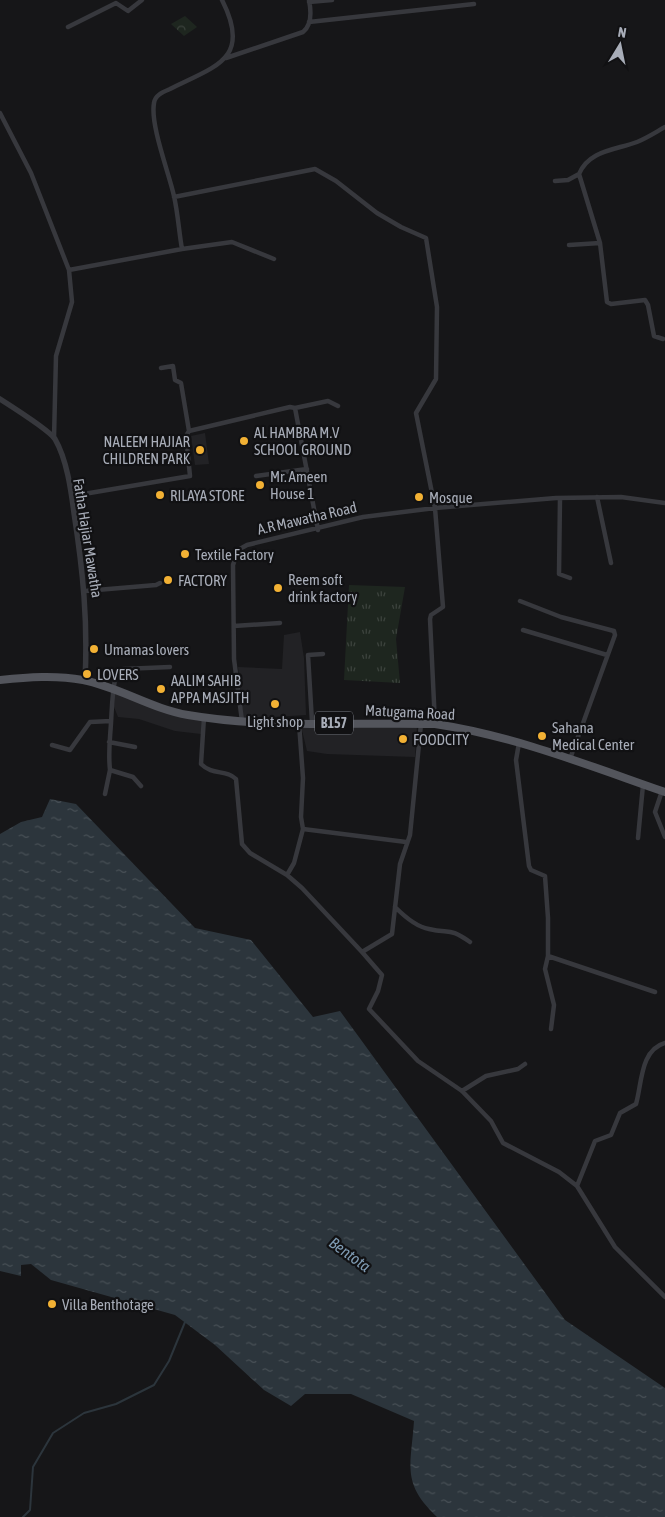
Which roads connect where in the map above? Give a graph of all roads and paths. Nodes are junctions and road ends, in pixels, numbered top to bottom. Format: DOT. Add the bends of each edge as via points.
graph roads {
  1 [pos="142,0"];
  2 [pos="222,0"];
  3 [pos="332,0"];
  4 [pos="309,1"];
  5 [pos="474,4"];
  6 [pos="309,22"];
  7 [pos="68,27"];
  8 [pos="225,58"];
  9 [pos="0,113"];
  10 [pos="665,127"];
  11 [pos="579,174"];
  12 [pos="555,181"];
  13 [pos="174,197"];
  14 [pos="600,243"];
  15 [pos="569,245"];
  16 [pos="182,249"];
  17 [pos="274,260"];
  18 [pos="69,270"];
  19 [pos="663,339"];
  20 [pos="161,368"];
  21 [pos="0,399"];
  22 [pos="338,406"];
  23 [pos="295,408"];
  24 [pos="189,431"];
  25 [pos="54,438"];
  26 [pos="307,469"];
  27 [pos="256,476"];
  28 [pos="72,496"];
  29 [pos="597,497"];
  30 [pos="560,498"];
  31 [pos="665,503"];
  32 [pos="435,508"];
  33 [pos="318,530"];
  34 [pos="611,563"];
  35 [pos="570,578"];
  36 [pos="160,583"];
  37 [pos="85,591"];
  38 [pos="520,601"];
  39 [pos="280,623"];
  40 [pos="234,626"];
  41 [pos="523,630"];
  42 [pos="323,654"];
  43 [pos="607,655"];
  44 [pos="170,667"];
  45 [pos="0,680"];
  46 [pos="85,680"];
  47 [pos="112,690"];
  48 [pos="204,717"];
  49 [pos="242,720"];
  50 [pos="111,721"];
  51 [pos="299,722"];
  52 [pos="312,722"];
  53 [pos="421,724"];
  54 [pos="436,724"];
  55 [pos="109,742"];
  56 [pos="519,742"];
  57 [pos="52,745"];
  58 [pos="135,747"];
  59 [pos="570,759"];
  60 [pos="110,770"];
  61 [pos="643,785"];
  62 [pos="141,786"];
  63 [pos="664,792"];
  64 [pos="105,794"];
  65 [pos="303,829"];
  66 [pos="665,837"];
  67 [pos="638,838"];
  68 [pos="406,842"];
  69 [pos="287,875"];
  70 [pos="395,907"];
  71 [pos="470,942"];
  72 [pos="362,952"];
  73 [pos="548,956"];
  74 [pos="655,992"];
  75 [pos="551,1029"];
  76 [pos="665,1044"];
  77 [pos="525,1064"];
  78 [pos="462,1091"];
  79 [pos="577,1186"];
  80 [pos="665,1297"];
  1 -- 7 [label="street" via="128,11 116,3"];
  2 -- 8 [label="street" via="232,20 234,35 231,50"];
  3 -- 4 [label="street"];
  4 -- 6 [label="street"];
  5 -- 6 [label="street"];
  6 -- 8 [label="street" via="308,29 303,32"];
  8 -- 13 [label="street" via="156,97 153,105"];
  9 -- 18 [label="street" via="31,173"];
  10 -- 11 [label="street" via="637,142 603,153 584,164"];
  11 -- 12 [label="street" via="568,180"];
  11 -- 14 [label="street"];
  13 -- 16 [label="street"];
  13 -- 32 [label="street" via="315,169 377,213 426,238 437,307 436,379 416,413"];
  14 -- 15 [label="street"];
  14 -- 19 [label="street" via="607,302 645,300 654,336"];
  16 -- 17 [label="street" via="232,242"];
  16 -- 18 [label="street"];
  18 -- 25 [label="street" via="72,302 56,356"];
  20 -- 24 [label="street" via="173,366 175,380 181,383"];
  21 -- 25 [label="street"];
  22 -- 23 [label="street" via="328,401"];
  23 -- 24 [label="street"];
  23 -- 26 [label="street"];
  24 -- 28 [label="street" via="186,436 190,476"];
  25 -- 28 [label="street, Fatha Hajiar Mawatha"];
  26 -- 27 [label="street"];
  26 -- 33 [label="street"];
  28 -- 37 [label="street, Fatha Hajiar Mawatha"];
  29 -- 30 [label="street, A.R Mawatha Road"];
  29 -- 31 [label="street, A.R Mawatha Road"];
  29 -- 34 [label="street"];
  30 -- 32 [label="street, A.R Mawatha Road"];
  30 -- 35 [label="street" via="560,574"];
  32 -- 33 [label="street, A.R Mawatha Road" via="363,517"];
  32 -- 54 [label="street" via="444,607 431,614 430,619"];
  33 -- 40 [label="street, A.R Mawatha Road" via="247,545 238,550 233,565"];
  36 -- 37 [label="street" via="156,586"];
  37 -- 46 [label="street, Fatha Hajiar Mawatha"];
  38 -- 43 [label="street" via="561,617 614,631"];
  39 -- 40 [label="street"];
  40 -- 49 [label="street, A.R Mawatha Road" via="234,658"];
  41 -- 43 [label="street"];
  42 -- 52 [label="street" via="308,655"];
  43 -- 59 [label="street"];
  44 -- 47 [label="street" via="118,671"];
  45 -- 46 [label="main road, Matugama Road / B157" via="44,676"];
  46 -- 47 [label="main road, Matugama Road / B157"];
  47 -- 48 [label="main road, Matugama Road / B157" via="164,709"];
  47 -- 50 [label="street"];
  48 -- 49 [label="main road, Matugama Road / B157"];
  48 -- 69 [label="street" via="202,764 208,771 232,774 236,779 242,844 250,853"];
  49 -- 51 [label="main road, Matugama Road / B157"];
  50 -- 55 [label="street"];
  50 -- 57 [label="street" via="90,722 70,750"];
  51 -- 52 [label="main road, Matugama Road / B157"];
  51 -- 65 [label="street"];
  52 -- 53 [label="main road, Matugama Road / B157"];
  53 -- 54 [label="main road, Matugama Road / B157"];
  53 -- 68 [label="street" via="410,834"];
  54 -- 56 [label="main road, Matugama Road / B157"];
  55 -- 58 [label="street"];
  55 -- 60 [label="street"];
  56 -- 59 [label="main road, Matugama Road / B157"];
  56 -- 73 [label="street" via="516,760 529,866 545,876"];
  59 -- 61 [label="main road, Matugama Road / B157"];
  60 -- 62 [label="street" via="133,777"];
  60 -- 64 [label="street"];
  61 -- 63 [label="main road, Matugama Road / B157"];
  61 -- 67 [label="street"];
  63 -- 66 [label="street" via="655,812"];
  65 -- 68 [label="street"];
  65 -- 69 [label="street" via="294,863"];
  68 -- 70 [label="street"];
  69 -- 72 [label="street" via="328,913"];
  70 -- 71 [label="street" via="421,927 451,930"];
  70 -- 72 [label="street" via="392,934"];
  72 -- 78 [label="street" via="382,975 369,1009 418,1061"];
  73 -- 74 [label="street"];
  73 -- 75 [label="street" via="545,969 554,1005"];
  76 -- 79 [label="street" via="651,1052 645,1062 636,1104 620,1113 611,1135 596,1141"];
  77 -- 78 [label="street" via="518,1069 486,1076"];
  78 -- 79 [label="street" via="491,1122 503,1143 559,1172"];
  79 -- 80 [label="street" via="615,1247"];
}
